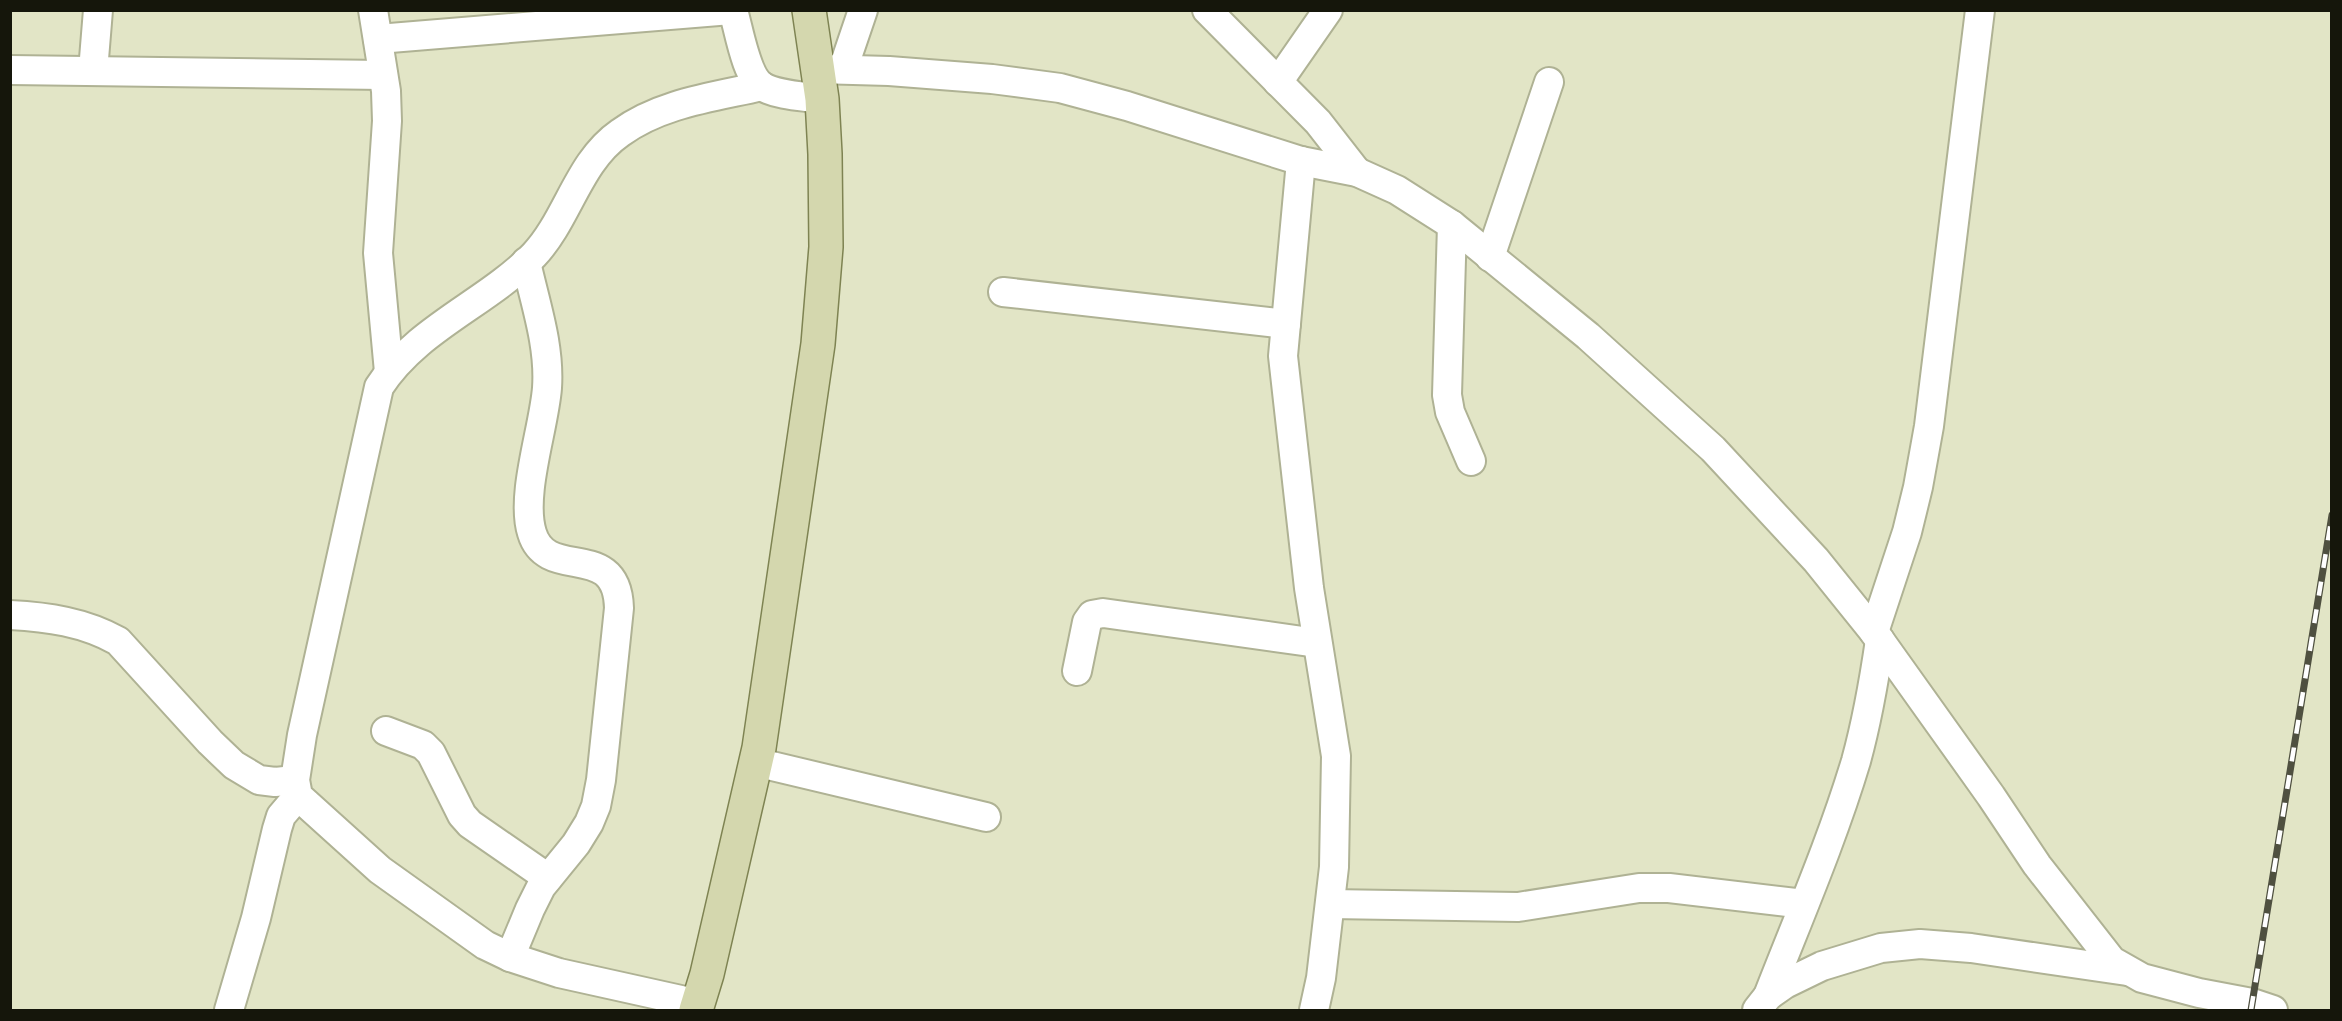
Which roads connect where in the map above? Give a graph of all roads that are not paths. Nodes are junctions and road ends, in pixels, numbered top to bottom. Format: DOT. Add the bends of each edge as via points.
graph roads {
  1 [pos="98,10"];
  2 [pos="373,10"];
  3 [pos="732,10"];
  4 [pos="809,10"];
  5 [pos="863,10"];
  6 [pos="1207,10"];
  7 [pos="1328,10"];
  8 [pos="1980,10"];
  9 [pos="378,39"];
  10 [pos="10,70"];
  11 [pos="93,71"];
  12 [pos="383,75"];
  13 [pos="827,79"];
  14 [pos="1278,82"];
  15 [pos="1549,82"];
  16 [pos="762,86"];
  17 [pos="1301,161"];
  18 [pos="1357,172"];
  19 [pos="1452,225"];
  20 [pos="1490,257"];
  21 [pos="526,262"];
  22 [pos="1003,292"];
  23 [pos="1286,324"];
  24 [pos="389,372"];
  25 [pos="1471,461"];
  26 [pos="10,615"];
  27 [pos="1877,636"];
  28 [pos="1317,643"];
  29 [pos="1077,671"];
  30 [pos="386,731"];
  31 [pos="755,762"];
  32 [pos="297,788"];
  33 [pos="986,817"];
  34 [pos="548,878"];
  35 [pos="1330,904"];
  36 [pos="1804,904"];
  37 [pos="510,957"];
  38 [pos="2127,971"];
  39 [pos="1763,1003"];
  40 [pos="698,1007"];
  41 [pos="229,1011"];
  42 [pos="1314,1011"];
  43 [pos="2273,1011"];
  1 -- 11 [label="street"];
  2 -- 9 [label="street"];
  3 -- 9 [label="street"];
  3 -- 16 [label="street" via="751,74"];
  4 -- 13 [label="main road"];
  5 -- 13 [label="street"];
  6 -- 14 [label="street"];
  7 -- 14 [label="street"];
  8 -- 27 [label="street" via="1929,426 1912,510"];
  9 -- 12 [label="street"];
  10 -- 11 [label="street"];
  11 -- 12 [label="street"];
  12 -- 24 [label="street" via="387,120 378,253"];
  13 -- 16 [label="street" via="776,91"];
  13 -- 17 [label="street" via="992,79 1060,88"];
  13 -- 31 [label="main road" via="826,247 818,344"];
  14 -- 18 [label="street" via="1324,128"];
  15 -- 20 [label="street"];
  16 -- 21 [label="street" via="684,104 649,116 618,134 588,169 548,236"];
  17 -- 18 [label="street"];
  17 -- 23 [label="street"];
  18 -- 19 [label="street" via="1397,190"];
  19 -- 20 [label="street"];
  19 -- 25 [label="street" via="1447,395"];
  20 -- 27 [label="street" via="1588,336 1713,449 1816,560"];
  21 -- 24 [label="street" via="495,289 428,335"];
  21 -- 34 [label="street" via="548,371 528,516 532,535 550,556 607,573 618,593 619,608 596,806 576,844"];
  22 -- 23 [label="street"];
  23 -- 28 [label="street" via="1285,388"];
  24 -- 32 [label="street" via="379,387 347,524 302,735"];
  26 -- 32 [label="street" via="76,623 118,641 234,765 259,780"];
  27 -- 36 [label="street" via="1867,717 1855,763"];
  27 -- 38 [label="street" via="2037,865 2112,961"];
  28 -- 29 [label="street" via="1103,613 1092,615 1087,622"];
  28 -- 35 [label="street" via="1336,756"];
  30 -- 34 [label="street" via="423,745 470,824"];
  31 -- 33 [label="street"];
  31 -- 40 [label="main road"];
  32 -- 37 [label="street" via="380,870 485,945"];
  32 -- 41 [label="street" via="277,829"];
  34 -- 37 [label="street"];
  35 -- 36 [label="street" via="1518,907 1639,888"];
  35 -- 42 [label="street"];
  36 -- 39 [label="street"];
  37 -- 40 [label="street"];
  38 -- 39 [label="street" via="1920,944 1881,948 1822,966 1785,984"];
  38 -- 43 [label="street" via="2163,984"];
}
